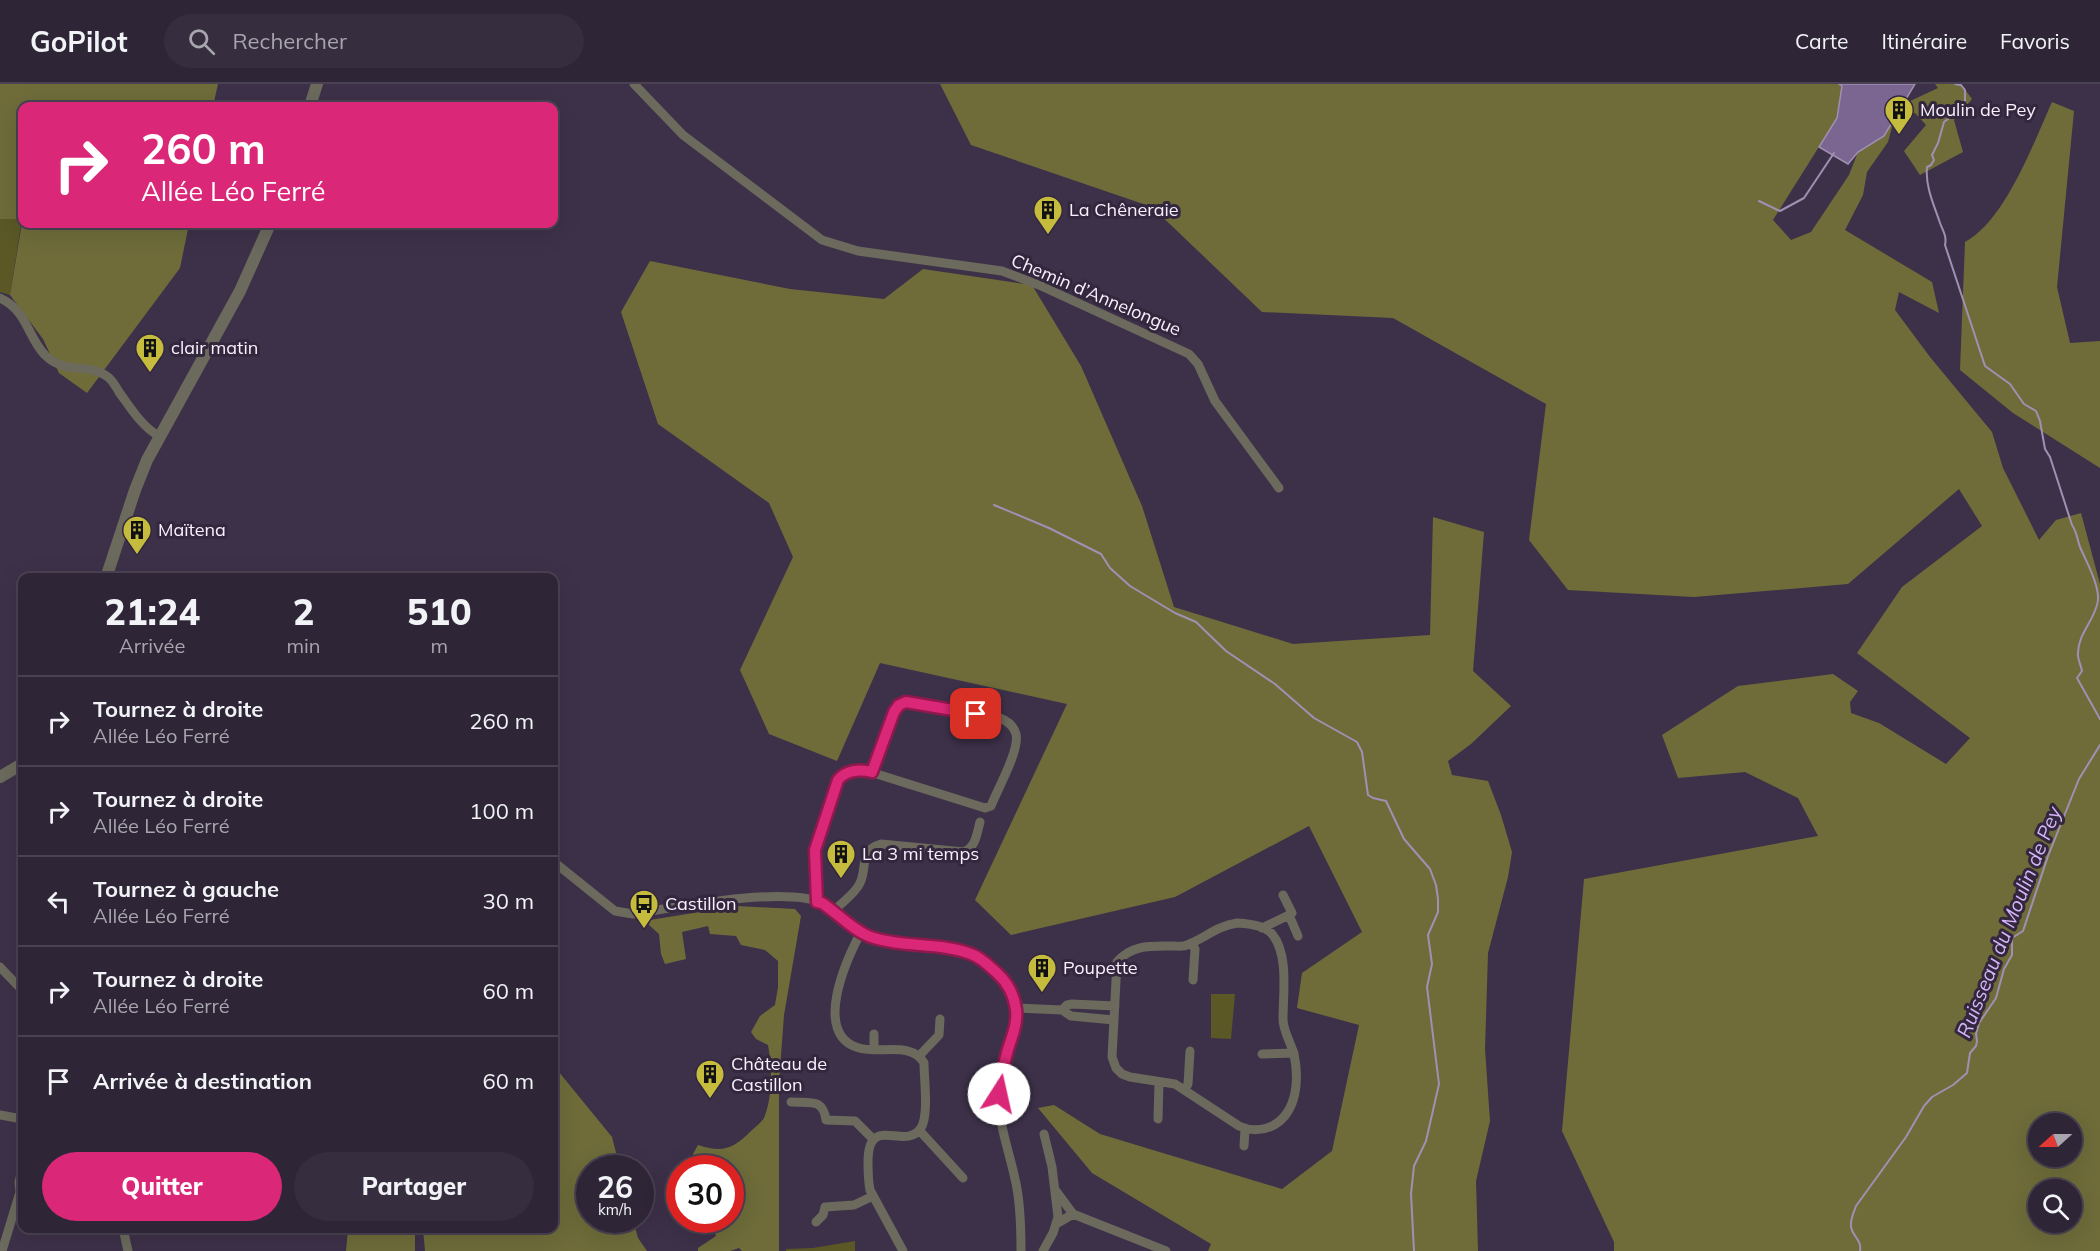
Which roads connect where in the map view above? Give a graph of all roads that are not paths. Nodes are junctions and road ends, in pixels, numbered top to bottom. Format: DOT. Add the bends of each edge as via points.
graph roads {
  1 [pos="317,84"];
  2 [pos="634,84"];
  3 [pos="311,102"];
  4 [pos="268,228"];
  5 [pos="0,298"];
  6 [pos="159,436"];
  7 [pos="1279,488"];
  8 [pos="108,573"];
  9 [pos="18,766"];
  10 [pos="872,772"];
  11 [pos="0,777"];
  12 [pos="980,822"];
  13 [pos="558,865"];
  14 [pos="1283,895"];
  15 [pos="817,902"];
  16 [pos="834,911"];
  17 [pos="1289,915"];
  18 [pos="1262,928"];
  19 [pos="861,932"];
  20 [pos="1298,936"];
  21 [pos="1191,943"];
  22 [pos="0,967"];
  23 [pos="1193,980"];
  24 [pos="18,986"];
  25 [pos="1087,1005"];
  26 [pos="1114,1006"];
  27 [pos="1016,1008"];
  28 [pos="1062,1010"];
  29 [pos="1087,1017"];
  30 [pos="940,1019"];
  31 [pos="1114,1020"];
  32 [pos="874,1034"];
  33 [pos="874,1050"];
  34 [pos="1190,1051"];
  35 [pos="1294,1053"];
  36 [pos="1262,1054"];
  37 [pos="920,1055"];
  38 [pos="1159,1082"];
  39 [pos="1185,1089"];
  40 [pos="791,1102"];
  41 [pos="0,1115"];
  42 [pos="18,1118"];
  43 [pos="1158,1119"];
  44 [pos="1245,1129"];
  45 [pos="919,1130"];
  46 [pos="1044,1134"];
  47 [pos="873,1139"];
  48 [pos="1244,1146"];
  49 [pos="963,1178"];
  50 [pos="1055,1190"];
  51 [pos="873,1196"];
  52 [pos="18,1199"];
  53 [pos="1073,1214"];
  54 [pos="816,1222"];
  55 [pos="1056,1224"];
  56 [pos="124,1233"];
  57 [pos="2,1251"];
  58 [pos="128,1251"];
  59 [pos="903,1251"];
  60 [pos="1020,1251"];
  61 [pos="1043,1251"];
  62 [pos="1166,1251"];
  1 -- 3 [label="street"];
  2 -- 7 [label="street, Chemin d’Annelongue" via="683,135 822,240 858,251 1002,271 1189,354 1198,364 1215,401"];
  4 -- 6 [label="street" via="240,291"];
  5 -- 6 [label="street" via="20,313 43,354 56,364 89,369 110,378 143,423"];
  6 -- 8 [label="street" via="135,490"];
  9 -- 11 [label="street"];
  10 -- 10 [label="street" via="985,808 991,806 1015,748 1016,734 1008,721 1000,718 906,702 894,712"];
  10 -- 15 [label="street" via="849,772 838,780 815,850"];
  12 -- 16 [label="street" via="971,849 964,852 881,844 871,847 861,882"];
  13 -- 15 [label="street" via="615,911 633,914 775,896"];
  14 -- 17 [label="street" via="1292,914"];
  15 -- 16 [label="street"];
  16 -- 19 [label="street"];
  17 -- 18 [label="street"];
  17 -- 20 [label="street"];
  18 -- 21 [label="street" via="1237,922 1223,925"];
  18 -- 35 [label="street" via="1271,933 1282,952 1283,1021"];
  19 -- 27 [label="street" via="883,940 971,954 1005,980"];
  19 -- 33 [label="street" via="838,987 835,1020 848,1043"];
  21 -- 23 [label="street" via="1195,949"];
  21 -- 26 [label="street" via="1146,946 1122,956 1118,962"];
  22 -- 24 [label="street"];
  25 -- 26 [label="street"];
  25 -- 28 [label="street" via="1066,1005"];
  25 -- 29 [label="street"];
  26 -- 31 [label="street"];
  27 -- 28 [label="street"];
  27 -- 60 [label="street" via="1014,1034 999,1094 1000,1117 1016,1182"];
  28 -- 29 [label="street" via="1071,1016"];
  29 -- 31 [label="street"];
  30 -- 37 [label="street" via="939,1035"];
  31 -- 38 [label="street" via="1112,1057 1116,1068 1130,1077"];
  32 -- 33 [label="street"];
  33 -- 37 [label="street" via="912,1051"];
  34 -- 39 [label="street"];
  35 -- 36 [label="street"];
  35 -- 44 [label="street" via="1297,1078 1294,1101 1286,1115 1264,1130"];
  37 -- 45 [label="street" via="924,1063 924,1120"];
  38 -- 39 [label="street"];
  38 -- 43 [label="street"];
  39 -- 44 [label="street"];
  40 -- 47 [label="street" via="819,1104 825,1109 826,1120 855,1121"];
  41 -- 42 [label="street"];
  44 -- 48 [label="street"];
  45 -- 47 [label="street" via="914,1135 881,1135"];
  45 -- 49 [label="street"];
  46 -- 50 [label="street"];
  47 -- 51 [label="street" via="868,1147 868,1182"];
  50 -- 53 [label="street"];
  50 -- 55 [label="street"];
  51 -- 54 [label="street" via="854,1205 825,1207"];
  51 -- 59 [label="street"];
  52 -- 57 [label="street"];
  53 -- 55 [label="street"];
  53 -- 62 [label="street"];
  55 -- 61 [label="street"];
  56 -- 58 [label="street"];
}
